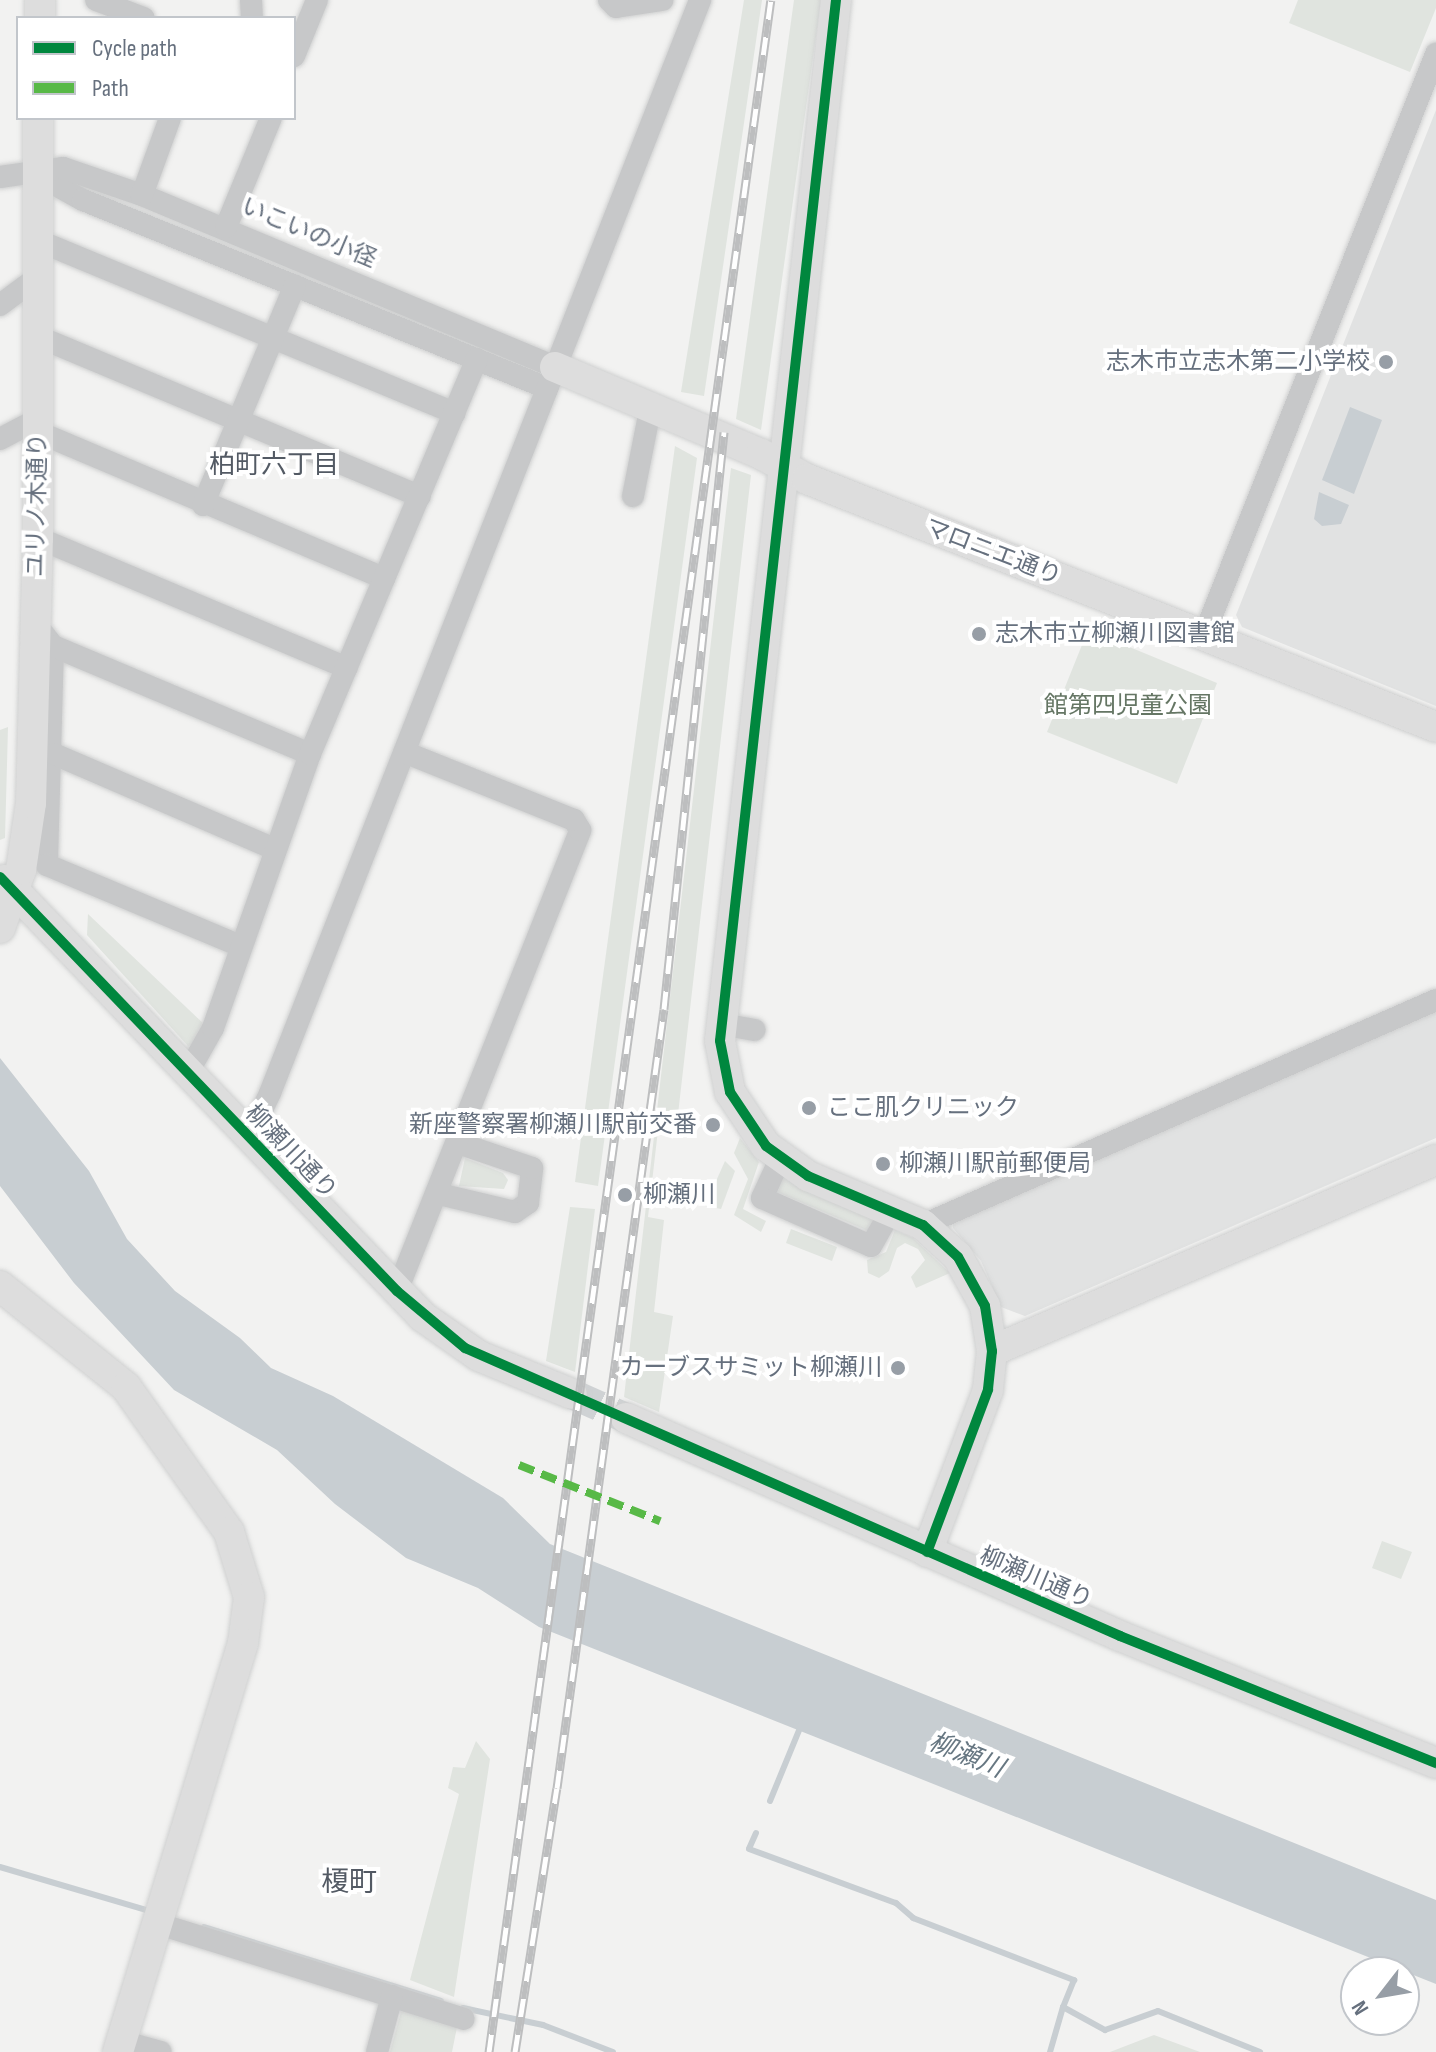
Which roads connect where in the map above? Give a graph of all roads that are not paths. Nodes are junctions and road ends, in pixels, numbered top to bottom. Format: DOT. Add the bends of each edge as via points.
graph roads {
  1 [pos="96,0"];
  2 [pos="317,0"];
  3 [pos="609,0"];
  4 [pos="662,0"];
  5 [pos="700,0"];
  6 [pos="836,0"];
  7 [pos="139,16"];
  8 [pos="296,51"];
  9 [pos="1436,54"];
  10 [pos="38,120"];
  11 [pos="169,120"];
  12 [pos="270,120"];
  13 [pos="36,174"];
  14 [pos="0,177"];
  15 [pos="142,195"];
  16 [pos="226,227"];
  17 [pos="39,241"];
  18 [pos="39,276"];
  19 [pos="295,285"];
  20 [pos="0,305"];
  21 [pos="39,337"];
  22 [pos="272,339"];
  23 [pos="477,359"];
  24 [pos="551,378"];
  25 [pos="650,410"];
  26 [pos="455,413"];
  27 [pos="239,419"];
  28 [pos="38,426"];
  29 [pos="0,439"];
  30 [pos="785,466"];
  31 [pos="420,496"];
  32 [pos="633,496"];
  33 [pos="203,505"];
  34 [pos="38,538"];
  35 [pos="384,578"];
  36 [pos="44,634"];
  37 [pos="1204,635"];
  38 [pos="347,668"];
  39 [pos="1436,727"];
  40 [pos="404,752"];
  41 [pos="54,754"];
  42 [pos="310,754"];
  43 [pos="275,849"];
  44 [pos="7,884"];
  45 [pos="0,928"];
  46 [pos="241,946"];
  47 [pos="1436,1000"];
  48 [pos="721,1024"];
  49 [pos="754,1030"];
  50 [pos="187,1074"];
  51 [pos="244,1132"];
  52 [pos="458,1143"];
  53 [pos="780,1159"];
  54 [pos="1436,1160"];
  55 [pos="439,1194"];
  56 [pos="892,1209"];
  57 [pos="923,1225"];
  58 [pos="0,1286"];
  59 [pos="397,1291"];
  60 [pos="992,1351"];
  61 [pos="572,1394"];
  62 [pos="626,1418"];
  63 [pos="927,1552"];
  64 [pos="1436,1763"];
  65 [pos="159,1924"];
  66 [pos="392,1996"];
  67 [pos="464,2019"];
  68 [pos="119,2046"];
  69 [pos="161,2052"];
  70 [pos="377,2052"];
  1 -- 7 [label="street"];
  2 -- 8 [label="street"];
  3 -- 4 [label="street" via="616,7"];
  5 -- 24 [label="street"];
  6 -- 30 [label="street"];
  9 -- 37 [label="street"];
  10 -- 13 [label="street, ユリノ木通り"];
  11 -- 15 [label="street"];
  12 -- 16 [label="street"];
  13 -- 14 [label="street, いこいの小径"];
  13 -- 15 [label="street, いこいの小径" via="63,168"];
  13 -- 17 [label="street, ユリノ木通り"];
  13 -- 19 [label="street" via="83,200"];
  15 -- 16 [label="street, いこいの小径"];
  16 -- 24 [label="street, いこいの小径"];
  17 -- 18 [label="street, ユリノ木通り"];
  17 -- 22 [label="street"];
  18 -- 20 [label="street"];
  18 -- 21 [label="street, ユリノ木通り"];
  19 -- 22 [label="street"];
  19 -- 23 [label="street"];
  21 -- 27 [label="street"];
  21 -- 28 [label="street, ユリノ木通り"];
  22 -- 26 [label="street"];
  22 -- 27 [label="street"];
  23 -- 24 [label="street"];
  23 -- 26 [label="street"];
  24 -- 25 [label="street, マロニエ通り"];
  24 -- 40 [label="street"];
  25 -- 30 [label="street, マロニエ通り"];
  25 -- 32 [label="street"];
  26 -- 31 [label="street"];
  27 -- 31 [label="street"];
  27 -- 33 [label="street"];
  28 -- 29 [label="street"];
  28 -- 33 [label="street"];
  28 -- 34 [label="street, ユリノ木通り"];
  30 -- 37 [label="street, マロニエ通り"];
  30 -- 48 [label="street"];
  31 -- 35 [label="street"];
  33 -- 35 [label="street"];
  34 -- 36 [label="street, ユリノ木通り"];
  34 -- 38 [label="street"];
  35 -- 38 [label="street"];
  36 -- 41 [label="street"];
  36 -- 42 [label="street"];
  36 -- 44 [label="street, ユリノ木通り" via="31,803"];
  37 -- 39 [label="street, マロニエ通り"];
  38 -- 42 [label="street"];
  40 -- 51 [label="street" via="270,1093 257,1120"];
  40 -- 52 [label="street" via="574,820 580,830"];
  41 -- 43 [label="street"];
  41 -- 46 [label="street" via="47,865"];
  42 -- 43 [label="street"];
  43 -- 46 [label="street"];
  44 -- 45 [label="street, ユリノ木通り"];
  44 -- 50 [label="street, 柳瀬川通り"];
  46 -- 50 [label="street" via="213,1028"];
  47 -- 57 [label="street"];
  48 -- 49 [label="street"];
  48 -- 53 [label="street" via="721,1060 730,1092 753,1132"];
  50 -- 51 [label="street, 柳瀬川通り"];
  51 -- 59 [label="street, 柳瀬川通り"];
  52 -- 55 [label="street"];
  52 -- 55 [label="street" via="532,1168 528,1203 515,1212"];
  53 -- 56 [label="street" via="808,1176"];
  53 -- 56 [label="street" via="762,1198 871,1246"];
  54 -- 60 [label="street"];
  55 -- 59 [label="street"];
  56 -- 57 [label="street"];
  57 -- 60 [label="street" via="949,1246 972,1278 985,1306"];
  58 -- 65 [label="street" via="126,1387 219,1516 244,1571 249,1597 243,1643"];
  59 -- 61 [label="street, 柳瀬川通り" via="465,1348"];
  60 -- 63 [label="street" via="983,1406"];
  62 -- 63 [label="street, 柳瀬川通り"];
  63 -- 64 [label="street, 柳瀬川通り"];
  65 -- 66 [label="street"];
  65 -- 68 [label="street"];
  66 -- 67 [label="street"];
  66 -- 70 [label="street"];
  68 -- 69 [label="street"];
}
